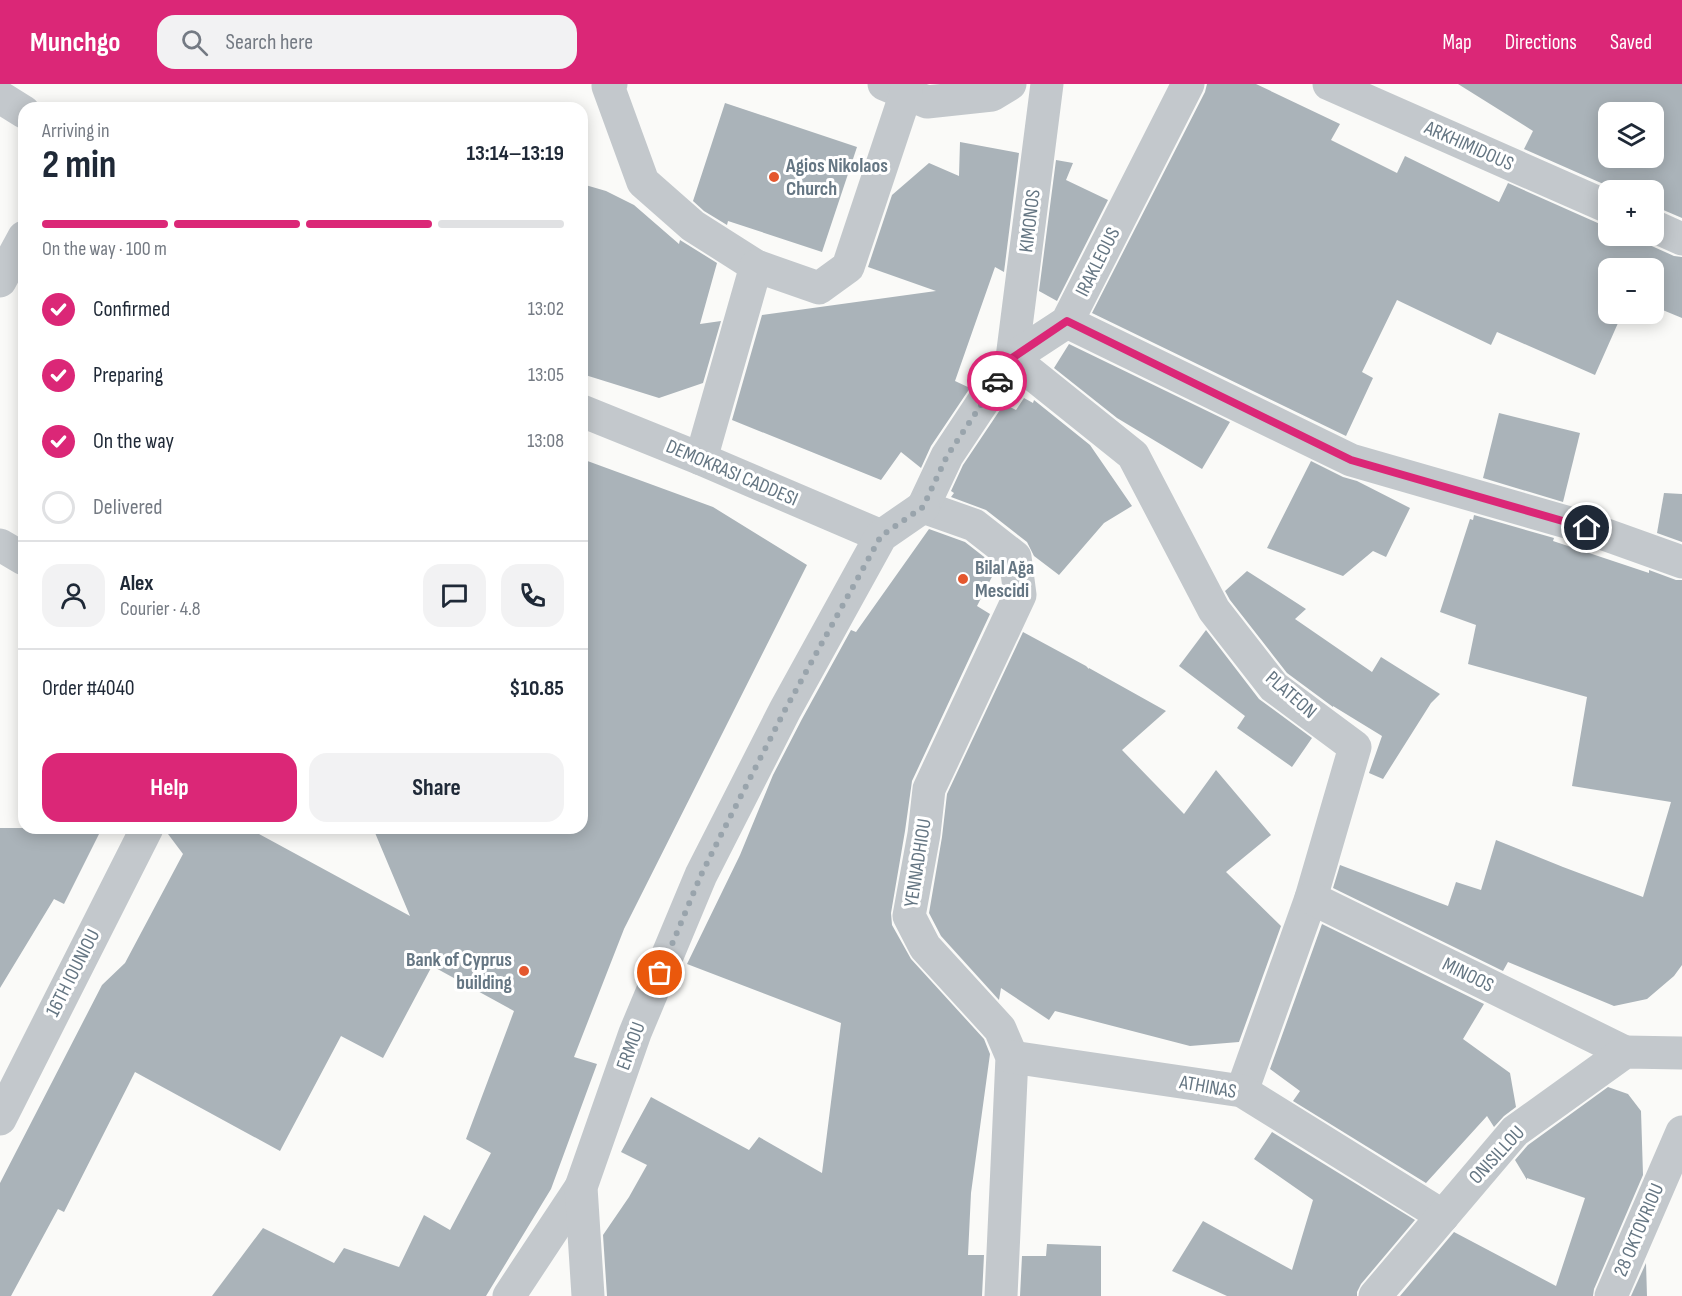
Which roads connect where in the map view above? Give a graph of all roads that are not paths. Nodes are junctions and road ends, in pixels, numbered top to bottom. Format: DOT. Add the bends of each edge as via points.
graph roads {
  1 [pos="611,84"];
  2 [pos="1010,84"];
  3 [pos="1047,84"];
  4 [pos="1188,84"];
  5 [pos="1329,84"];
  6 [pos="895,88"];
  7 [pos="0,96"];
  8 [pos="18,108"];
  9 [pos="1598,203"];
  10 [pos="1664,231"];
  11 [pos="1682,239"];
  12 [pos="18,248"];
  13 [pos="756,266"];
  14 [pos="0,281"];
  15 [pos="1067,321"];
  16 [pos="1012,358"];
  17 [pos="588,413"];
  18 [pos="701,459"];
  19 [pos="923,507"];
  20 [pos="881,536"];
  21 [pos="0,545"];
  22 [pos="18,556"];
  23 [pos="1682,562"];
  24 [pos="144,834"];
  25 [pos="1311,898"];
  26 [pos="1625,1052"];
  27 [pos="1682,1053"];
  28 [pos="1012,1057"];
  29 [pos="1242,1091"];
  30 [pos="0,1119"];
  31 [pos="1682,1132"];
  32 [pos="581,1187"];
  33 [pos="1443,1216"];
  34 [pos="509,1296"];
  35 [pos="588,1296"];
  36 [pos="1001,1296"];
  37 [pos="1375,1296"];
  38 [pos="1611,1296"];
  1 -- 13 [label="street" via="608,86 643,182 693,226"];
  2 -- 6 [label="street" via="992,95 927,102"];
  3 -- 16 [label="street, KIMONOS"];
  4 -- 15 [label="street, IRAKLEOUS"];
  5 -- 9 [label="street, ARKHIMIDOUS"];
  6 -- 13 [label="street" via="848,267 819,288"];
  7 -- 8 [label="street"];
  10 -- 11 [label="street"];
  12 -- 14 [label="street"];
  13 -- 18 [label="street"];
  15 -- 16 [label="street, IRAKLEOUS"];
  15 -- 23 [label="street" via="1351,460 1587,528"];
  16 -- 19 [label="street, IRAKLEOUS" via="947,456"];
  16 -- 25 [label="street, PLATEON" via="1133,455 1214,610 1275,687 1355,747"];
  17 -- 18 [label="street, DEMOKRASI CADDESI"];
  18 -- 20 [label="street, DEMOKRASI CADDESI"];
  19 -- 20 [label="street, ERMOU"];
  19 -- 28 [label="street, YENNADHIOU" via="974,525 1015,557 1020,595 929,789 909,916 925,947 1000,1029"];
  20 -- 32 [label="street, ERMOU" via="785,710 701,875 635,1033"];
  21 -- 22 [label="street"];
  24 -- 30 [label="street, 16TH IOUNIOU"];
  25 -- 26 [label="street, MINOOS"];
  25 -- 29 [label="street, PLATEON"];
  26 -- 27 [label="street"];
  26 -- 33 [label="street, ONISILLOU" via="1515,1131"];
  28 -- 29 [label="street, ATHINAS"];
  28 -- 36 [label="street, YENNADHIOU"];
  29 -- 33 [label="street, ATHINAS"];
  31 -- 38 [label="street, 28 OKTOVRIOU"];
  32 -- 34 [label="street"];
  32 -- 35 [label="street, ERMOU"];
  33 -- 37 [label="street, ONISILLOU"];
}
